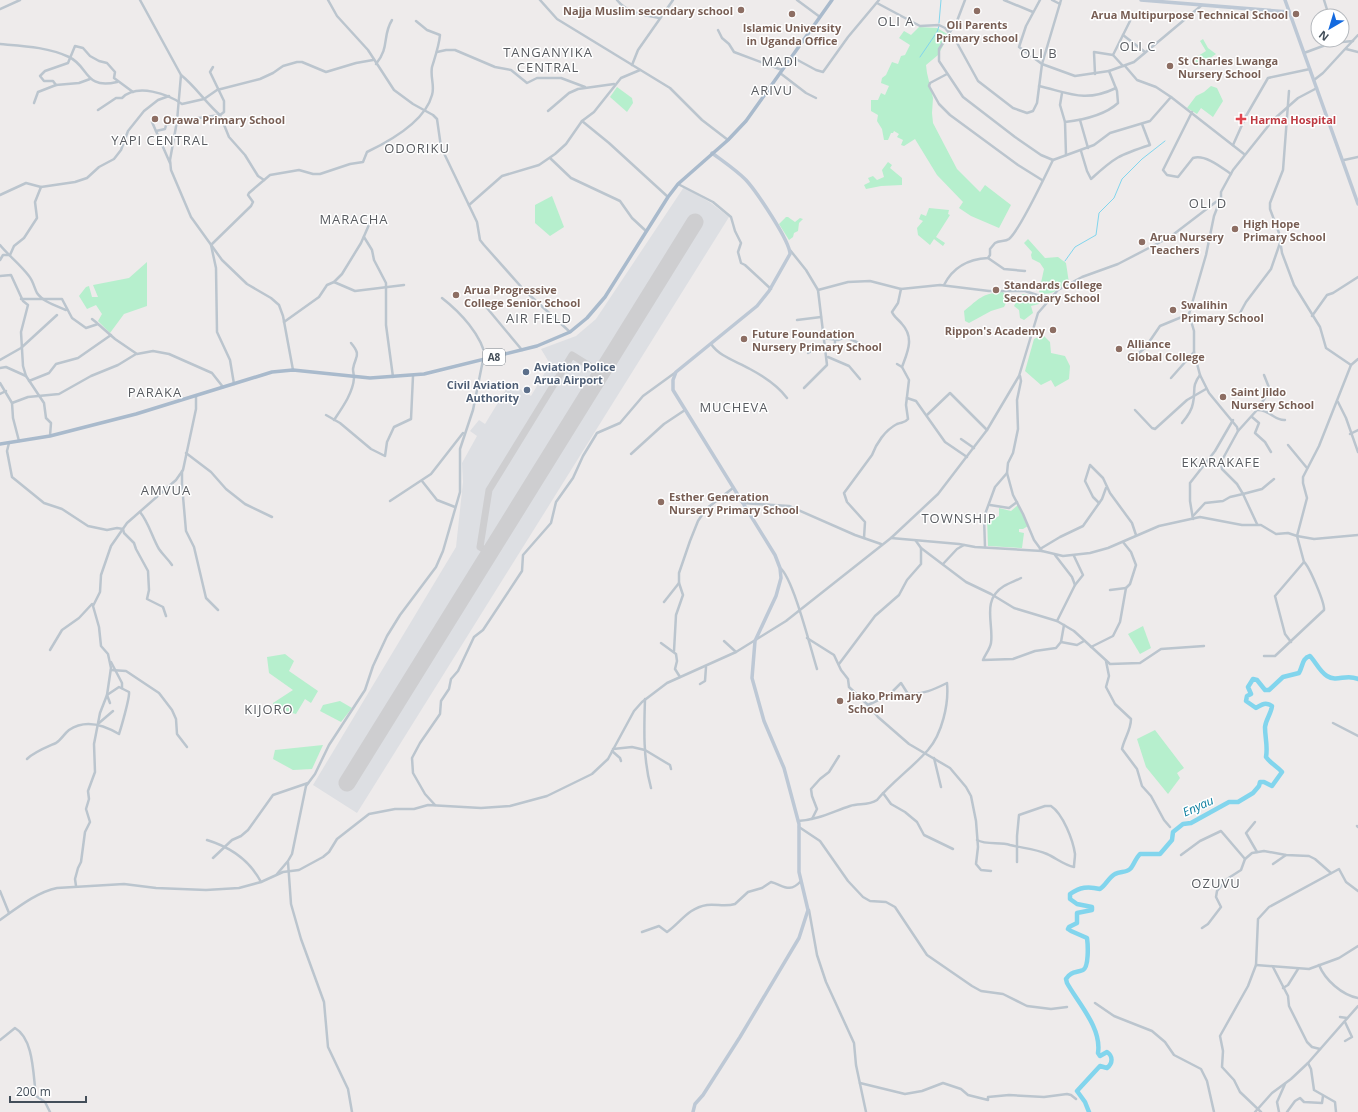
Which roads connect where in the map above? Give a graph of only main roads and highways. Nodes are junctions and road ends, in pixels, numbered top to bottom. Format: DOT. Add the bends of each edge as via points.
graph roads {
  1 [pos="832,0"];
  2 [pos="0,444"];
  1 -- 2 [label="main road, A8" via="746,121 678,184 601,303 570,332 522,350 413,376 354,377 293,370 272,372 146,412 50,436"];
}
